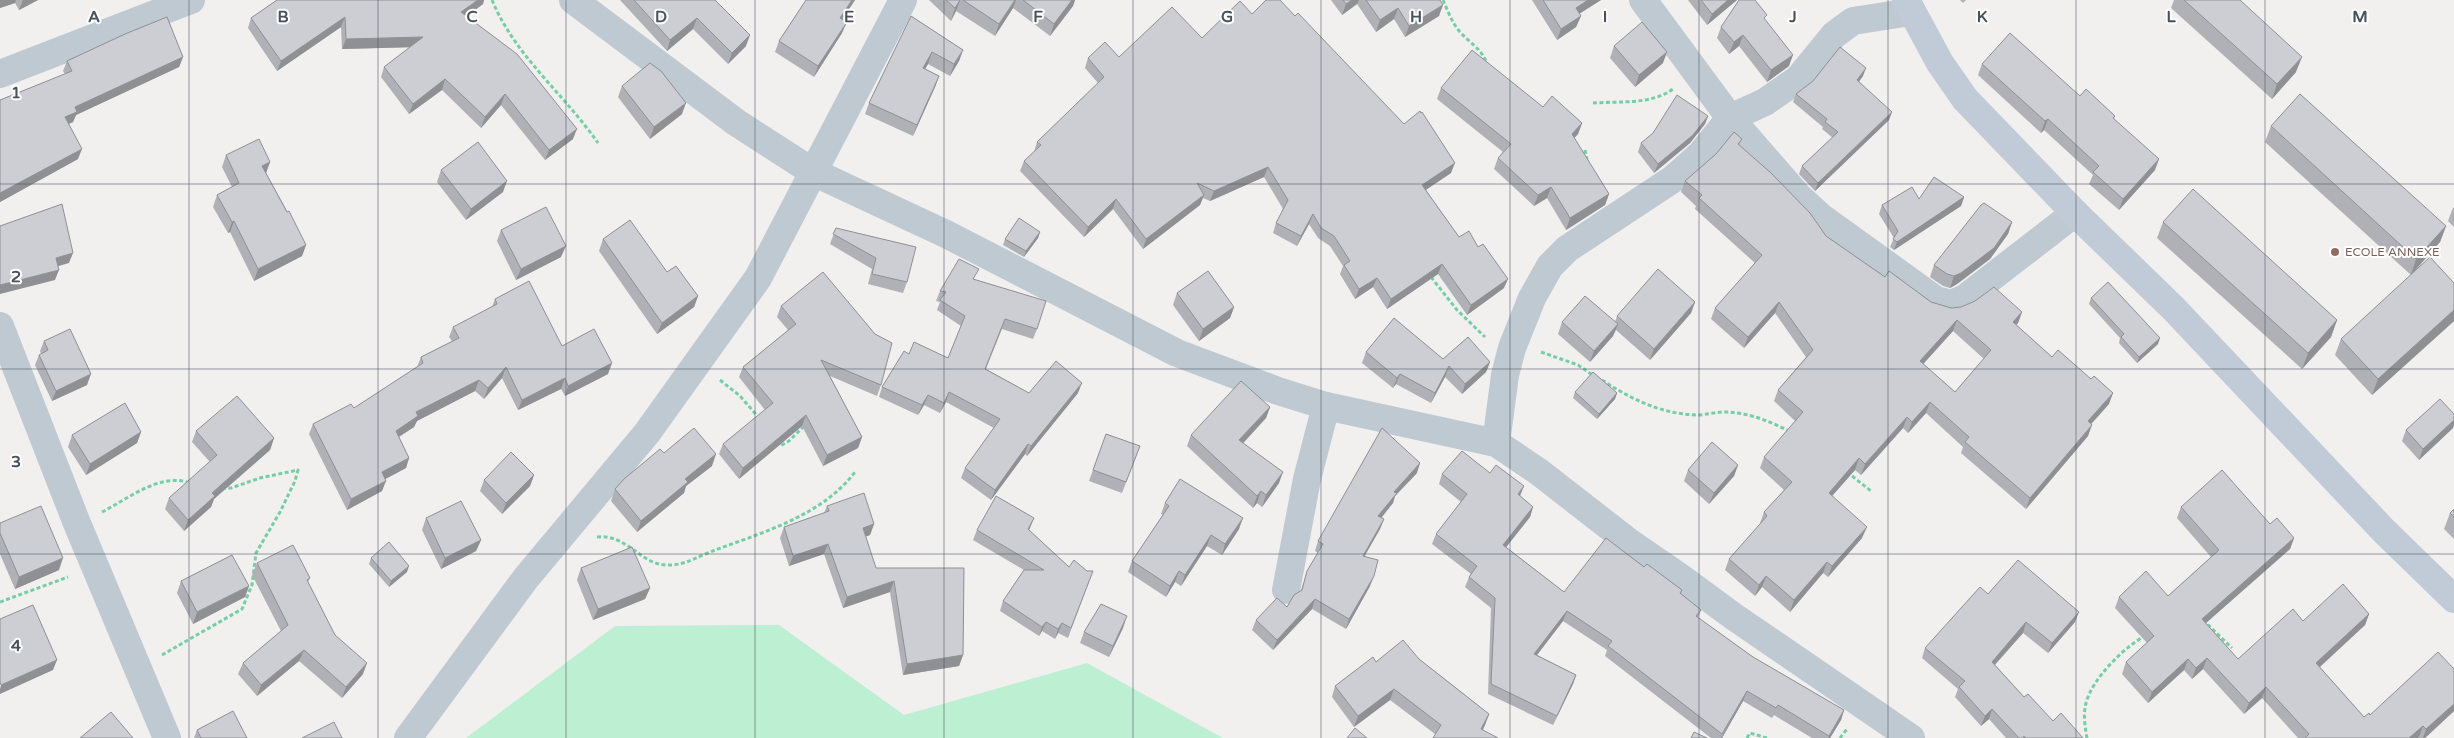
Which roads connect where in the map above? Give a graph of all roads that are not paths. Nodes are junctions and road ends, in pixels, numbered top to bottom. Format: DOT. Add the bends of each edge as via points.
graph roads {
  1 [pos="191,0"];
  2 [pos="573,0"];
  3 [pos="903,0"];
  4 [pos="1643,0"];
  5 [pos="1908,6"];
  6 [pos="0,74"];
  7 [pos="1730,118"];
  8 [pos="813,172"];
  9 [pos="2075,213"];
  10 [pos="0,326"];
  11 [pos="1326,406"];
  12 [pos="1496,443"];
  13 [pos="1286,590"];
  14 [pos="2454,599"];
  15 [pos="167,738"];
  16 [pos="408,738"];
  17 [pos="1911,738"];
  1 -- 6 [label="street"];
  2 -- 8 [label="street" via="738,123"];
  3 -- 8 [label="street"];
  4 -- 7 [label="street"];
  5 -- 7 [label="street" via="1853,22 1834,35 1798,78 1765,102"];
  5 -- 9 [label="street" via="1940,63 1965,99"];
  7 -- 9 [label="street" via="1779,176 1821,217 1936,300 1950,304 1965,298"];
  7 -- 12 [label="street" via="1701,154 1673,179 1567,248 1550,266 1532,298 1512,348"];
  8 -- 11 [label="street" via="946,234 1177,353"];
  8 -- 16 [label="street" via="758,278 647,434 526,578"];
  9 -- 14 [label="street" via="2174,309 2384,531"];
  10 -- 15 [label="street" via="94,566"];
  11 -- 12 [label="street"];
  11 -- 13 [label="street" via="1307,478"];
  12 -- 17 [label="street" via="1733,616"];
}
